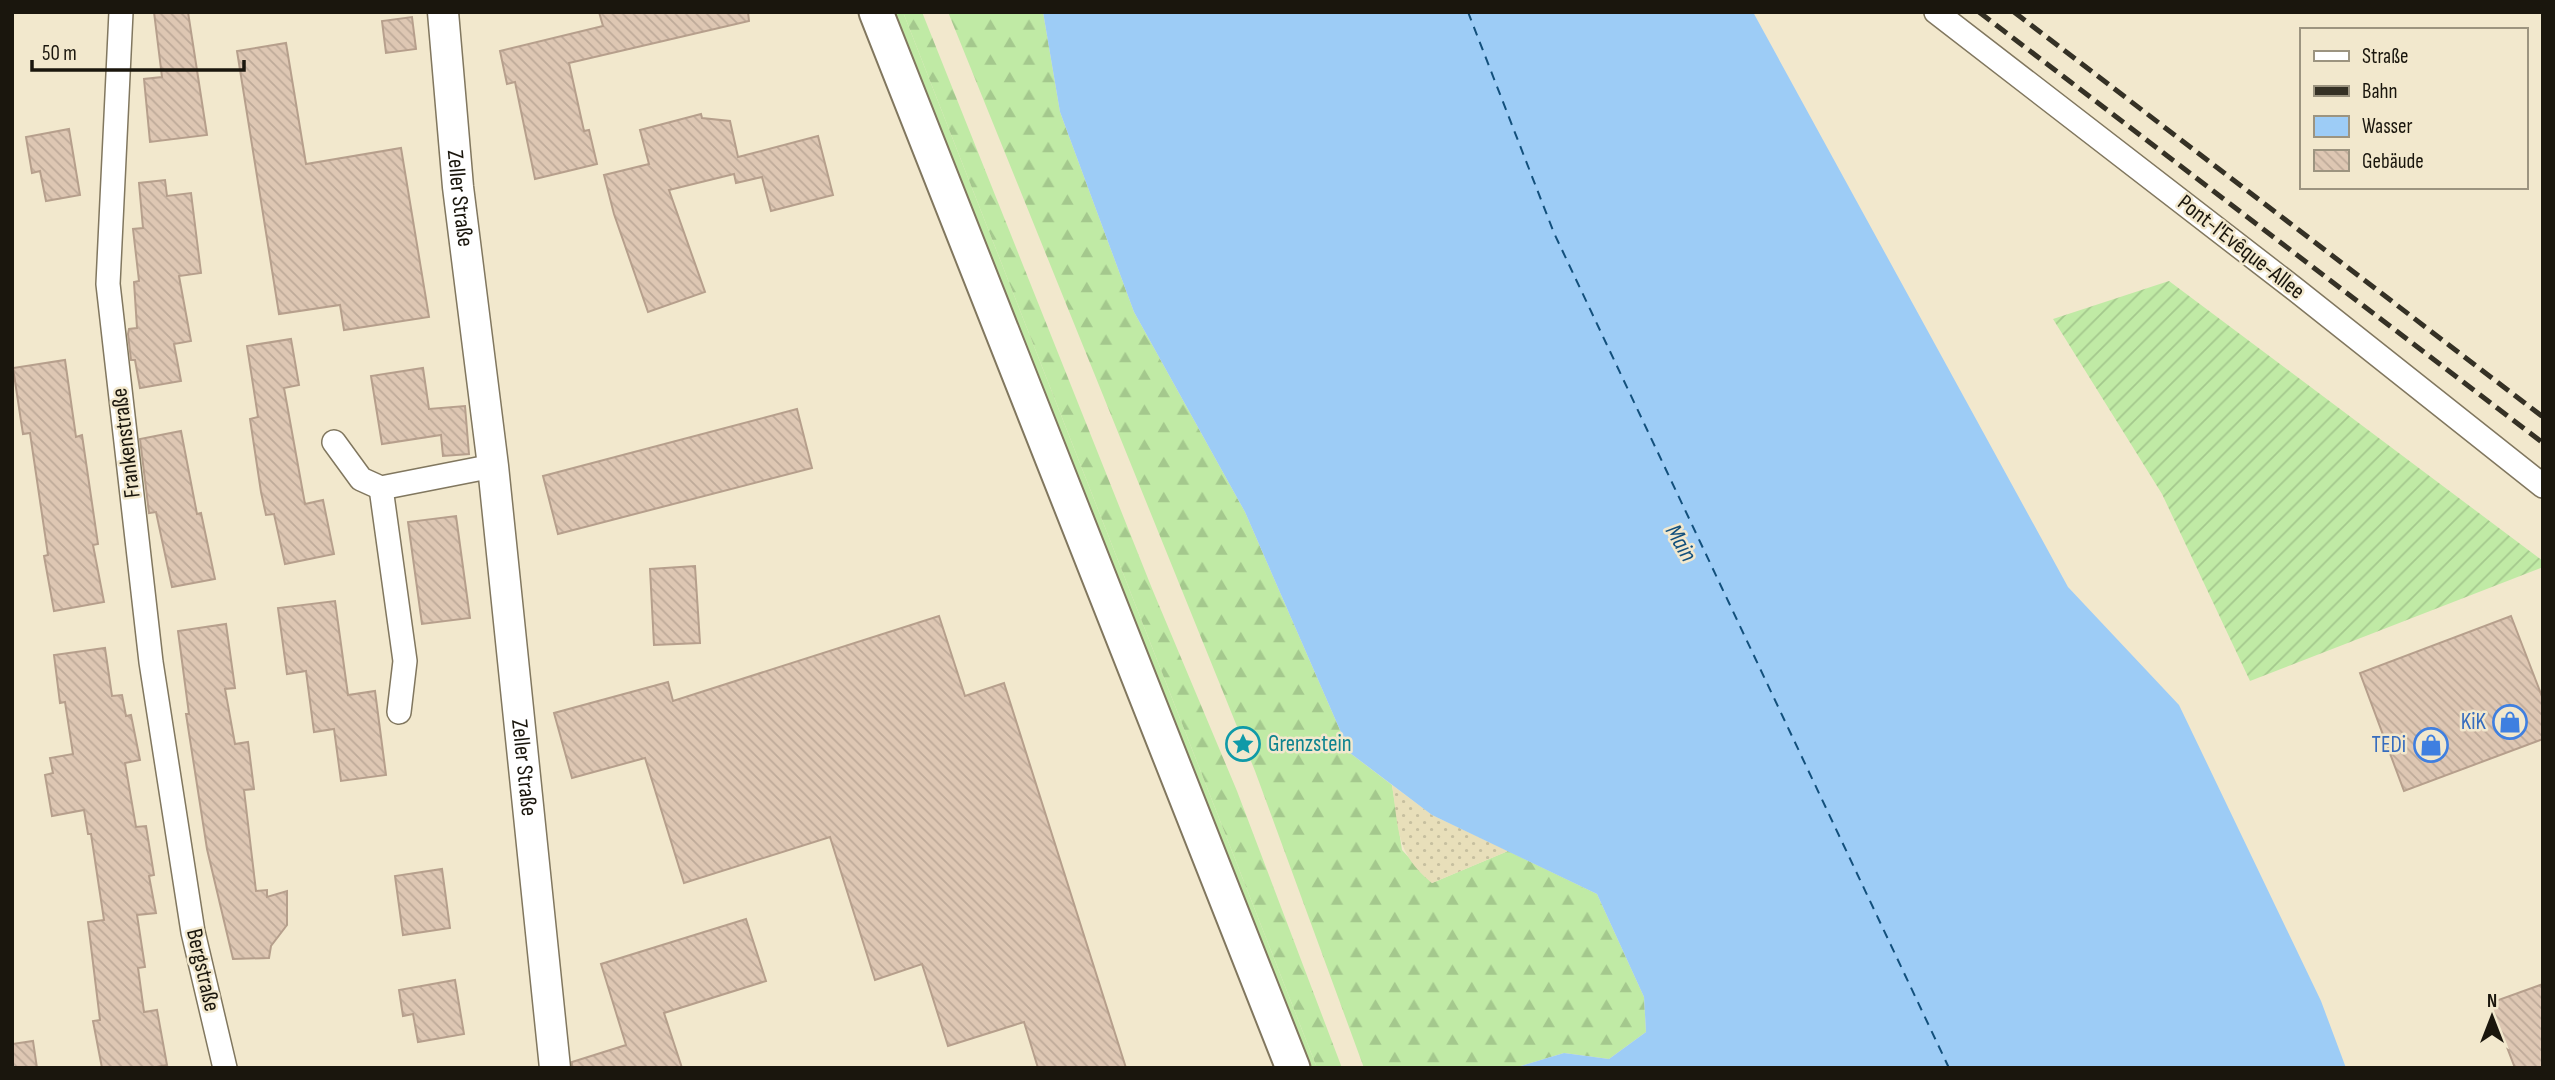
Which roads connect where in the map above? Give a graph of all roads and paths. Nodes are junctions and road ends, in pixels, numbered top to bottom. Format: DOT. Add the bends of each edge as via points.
graph roads {
  1 [pos="121,12"];
  2 [pos="443,12"];
  3 [pos="876,12"];
  4 [pos="1936,12"];
  5 [pos="334,442"];
  6 [pos="493,466"];
  7 [pos="2543,486"];
  8 [pos="381,488"];
  9 [pos="399,712"];
  10 [pos="184,871"];
  11 [pos="225,1068"];
  12 [pos="555,1068"];
  13 [pos="1293,1068"];
  1 -- 10 [label="street, Frankenstraße" via="108,284 151,662"];
  2 -- 6 [label="street, Zeller Straße" via="458,187"];
  3 -- 13 [label="main road"];
  4 -- 7 [label="street, Pont-l'Evêque-Allee"];
  5 -- 8 [label="street" via="362,479"];
  6 -- 8 [label="street"];
  6 -- 12 [label="street, Zeller Straße"];
  8 -- 9 [label="street" via="405,661"];
  10 -- 11 [label="street, Bergstraße" via="193,932"];
}
